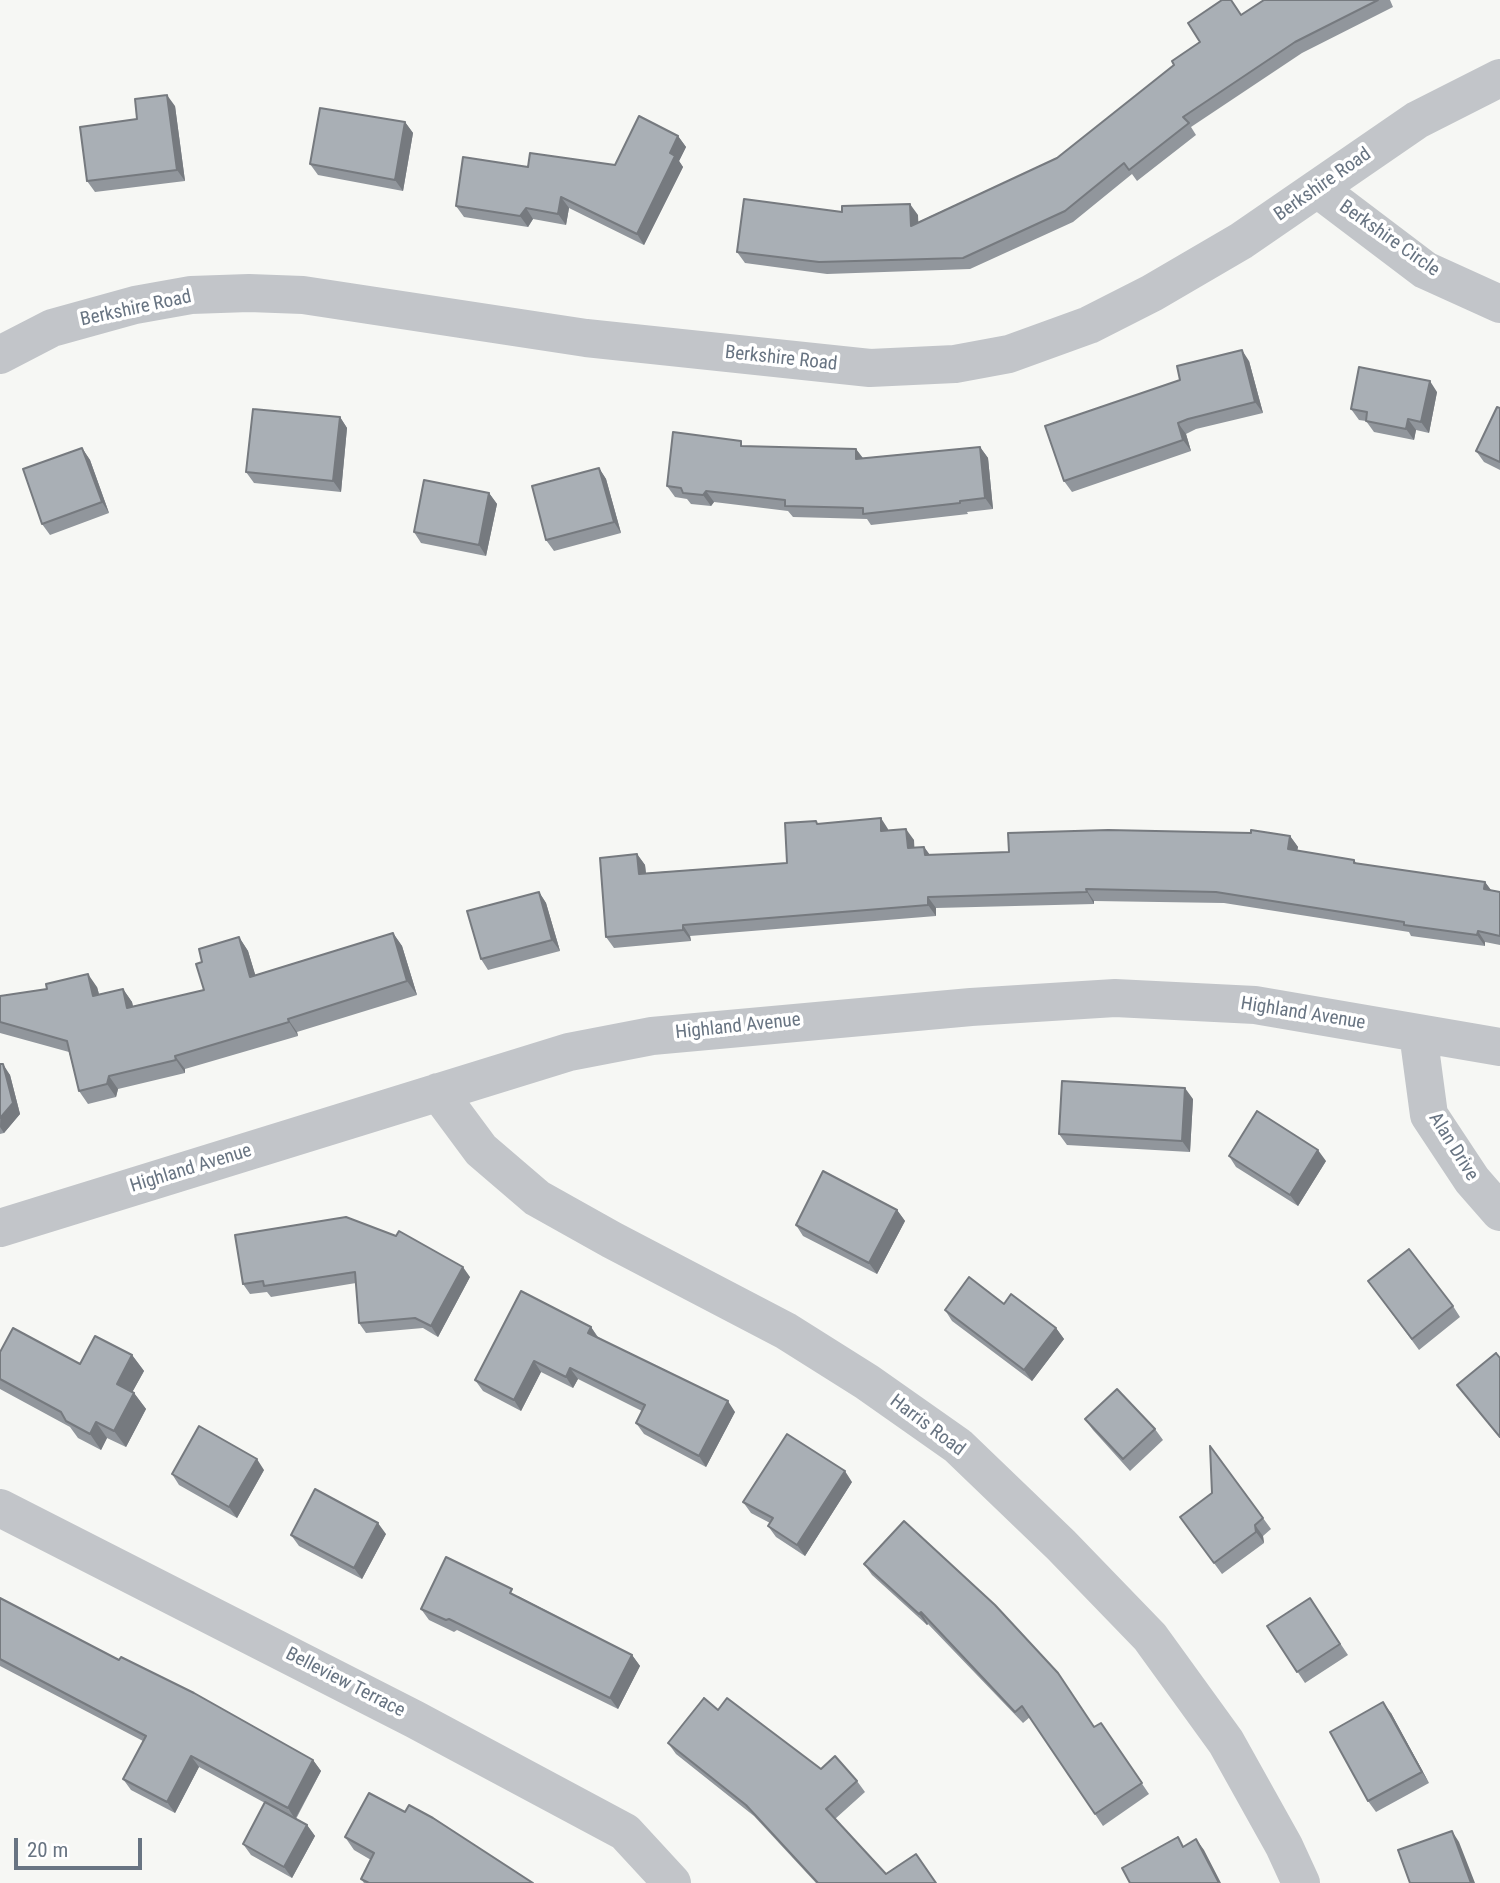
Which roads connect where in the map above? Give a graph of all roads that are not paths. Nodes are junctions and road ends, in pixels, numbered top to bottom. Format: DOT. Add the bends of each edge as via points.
graph roads {
  1 [pos="1500,78"];
  2 [pos="1318,188"];
  3 [pos="1500,304"];
  4 [pos="0,355"];
  5 [pos="1418,1033"];
  6 [pos="1500,1047"];
  7 [pos="438,1092"];
  8 [pos="1500,1212"];
  9 [pos="0,1228"];
  10 [pos="0,1508"];
  11 [pos="672,1883"];
  12 [pos="1301,1883"];
  1 -- 2 [label="street, Berkshire Road" via="1417,120"];
  2 -- 3 [label="street, Berkshire Circle" via="1425,270"];
  2 -- 4 [label="street, Berkshire Road" via="1241,241 1089,325 1009,354 956,364 870,368 586,338 303,295 249,293 191,295 135,305 52,328"];
  5 -- 6 [label="street, Highland Avenue"];
  5 -- 7 [label="street, Highland Avenue" via="1255,1005 1102,998 652,1036 569,1052"];
  5 -- 8 [label="street, Alan Drive" via="1429,1115 1472,1180"];
  7 -- 9 [label="street, Highland Avenue"];
  7 -- 12 [label="street, Harris Road" via="481,1150 537,1198 786,1331 958,1446 1150,1637 1226,1742"];
  10 -- 11 [label="street, Belleview Terrace" via="414,1718 625,1832"];
}
